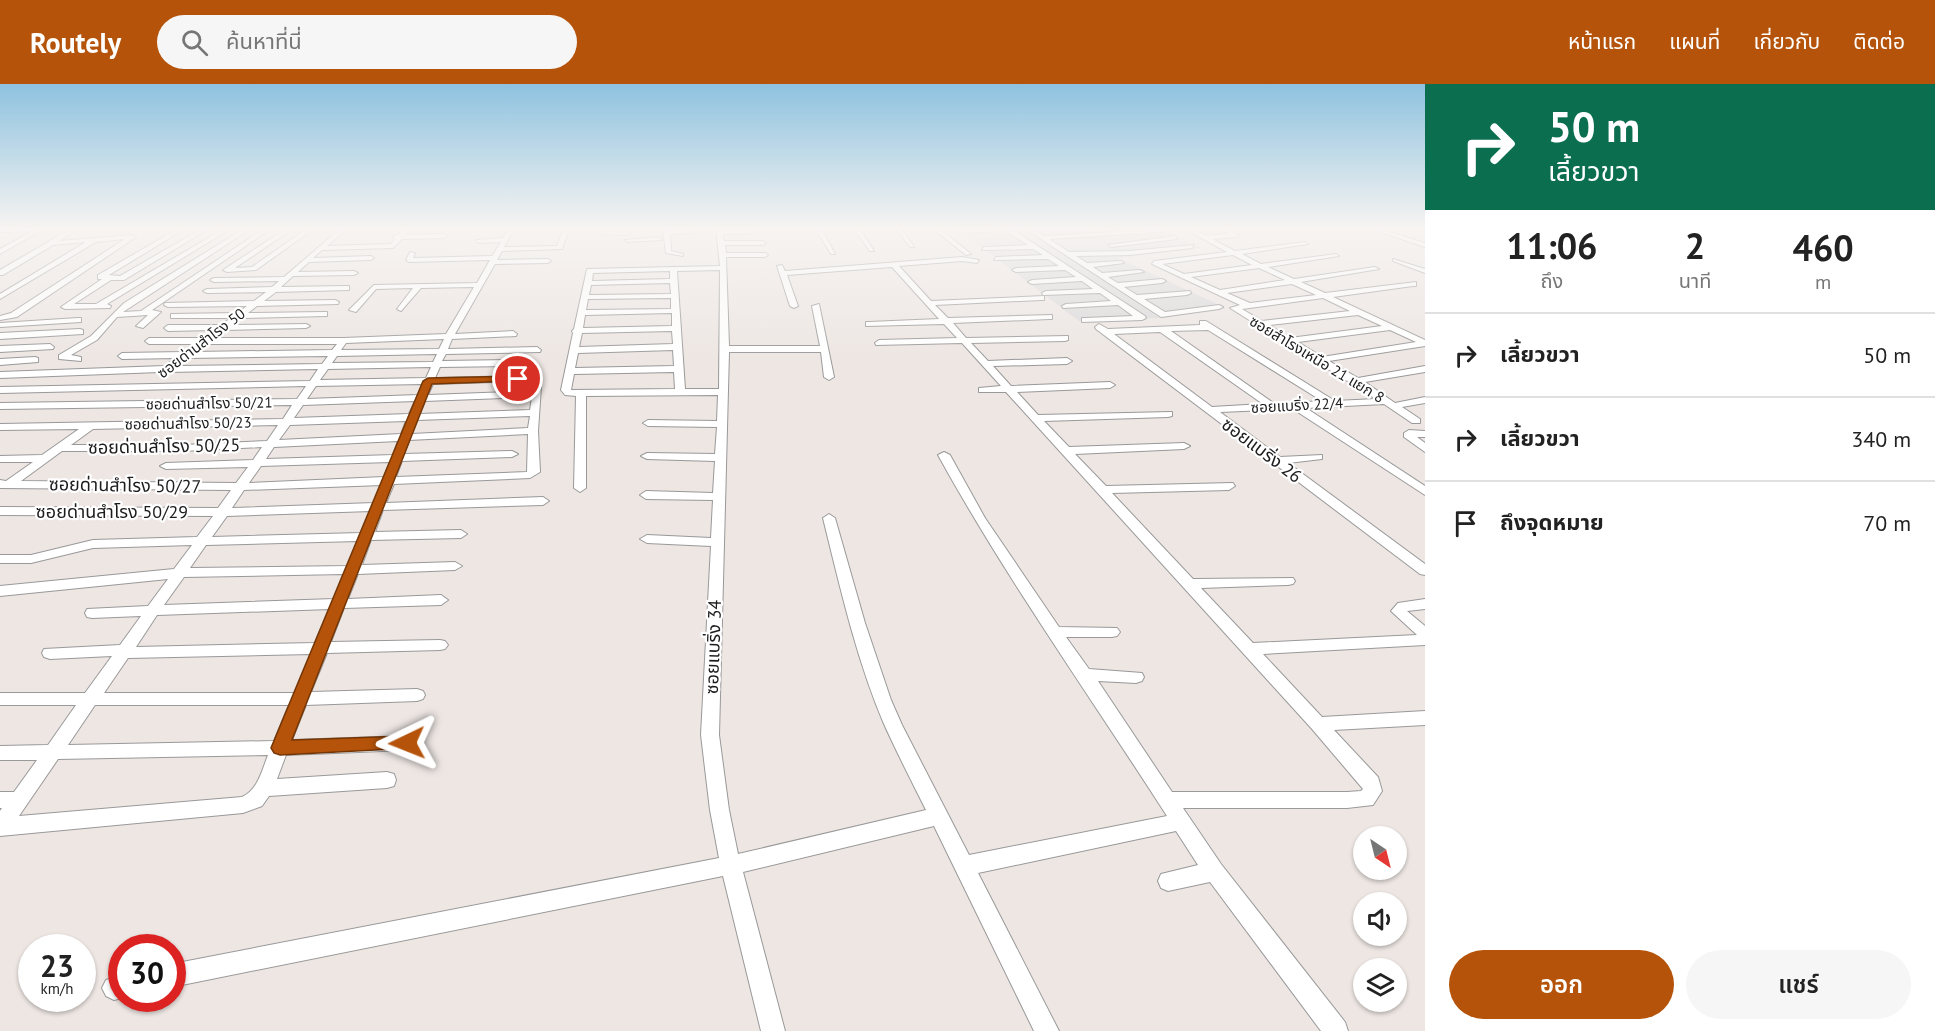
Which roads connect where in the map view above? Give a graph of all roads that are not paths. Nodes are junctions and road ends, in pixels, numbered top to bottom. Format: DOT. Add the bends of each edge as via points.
graph roads {
  1 [pos="40,272"];
  2 [pos="79,272"];
  3 [pos="109,272"];
  4 [pos="131,272"];
  5 [pos="156,272"];
  6 [pos="179,272"];
  7 [pos="203,272"];
  8 [pos="295,272"];
  9 [pos="487,272"];
  10 [pos="589,272"];
  11 [pos="673,272"];
  12 [pos="723,272"];
  13 [pos="783,272"];
  14 [pos="901,272"];
  15 [pos="1073,272"];
  16 [pos="1097,272"];
  17 [pos="1136,272"];
  18 [pos="1172,272"];
  19 [pos="1210,272"];
  20 [pos="1273,272"];
  21 [pos="1353,272"];
  22 [pos="354,273"];
  23 [pos="1100,274"];
  24 [pos="1180,276"];
  25 [pos="290,277"];
  26 [pos="109,278"];
  27 [pos="121,278"];
  28 [pos="146,278"];
  29 [pos="1083,279"];
  30 [pos="214,280"];
  31 [pos="673,281"];
  32 [pos="1162,281"];
  33 [pos="1292,281"];
  34 [pos="1032,282"];
  35 [pos="587,283"];
  36 [pos="1413,284"];
  37 [pos="480,285"];
  38 [pos="1117,285"];
  39 [pos="419,286"];
  40 [pos="346,288"];
  41 [pos="275,289"];
  42 [pos="207,291"];
  43 [pos="1101,291"];
  44 [pos="1187,293"];
  45 [pos="1218,293"];
  46 [pos="674,296"];
  47 [pos="1325,296"];
  48 [pos="0,297"];
  49 [pos="584,297"];
  50 [pos="1136,297"];
  51 [pos="335,302"];
  52 [pos="256,303"];
  53 [pos="1119,303"];
  54 [pos="127,305"];
  55 [pos="168,305"];
  56 [pos="98,306"];
  57 [pos="794,306"];
  58 [pos="816,306"];
  59 [pos="1066,306"];
  60 [pos="1249,306"];
  61 [pos="1219,307"];
  62 [pos="401,309"];
  63 [pos="352,310"];
  64 [pos="675,311"];
  65 [pos="936,311"];
  66 [pos="144,312"];
  67 [pos="976,312"];
  68 [pos="1360,312"];
  69 [pos="581,313"];
  70 [pos="324,314"];
  71 [pos="115,315"];
  72 [pos="239,315"];
  73 [pos="174,316"];
  74 [pos="1049,317"];
  75 [pos="0,318"];
  76 [pos="78,320"];
  77 [pos="1085,320"];
  78 [pos="868,324"];
  79 [pos="1259,324"];
  80 [pos="0,325"];
  81 [pos="140,326"];
  82 [pos="306,326"];
  83 [pos="1392,327"];
  84 [pos="168,328"];
  85 [pos="223,328"];
  86 [pos="676,328"];
  87 [pos="1163,330"];
  88 [pos="576,331"];
  89 [pos="80,332"];
  90 [pos="513,334"];
  91 [pos="0,336"];
  92 [pos="449,337"];
  93 [pos="1065,338"];
  94 [pos="206,340"];
  95 [pos="149,341"];
  96 [pos="962,341"];
  97 [pos="1288,341"];
  98 [pos="1425,343"];
  99 [pos="879,344"];
  100 [pos="50,347"];
  101 [pos="339,347"];
  102 [pos="677,347"];
  103 [pos="0,349"];
  104 [pos="725,349"];
  105 [pos="825,349"];
  106 [pos="537,350"];
  107 [pos="573,350"];
  108 [pos="442,351"];
  109 [pos="187,354"];
  110 [pos="122,356"];
  111 [pos="78,359"];
  112 [pos="35,360"];
  113 [pos="1319,360"];
  114 [pos="1067,361"];
  115 [pos="0,362"];
  116 [pos="514,363"];
  117 [pos="985,364"];
  118 [pos="435,366"];
  119 [pos="324,368"];
  120 [pos="678,369"];
  121 [pos="1425,369"];
  122 [pos="166,370"];
  123 [pos="569,371"];
  124 [pos="0,375"];
  125 [pos="829,377"];
  126 [pos="518,379"];
  127 [pos="428,381"];
  128 [pos="1356,381"];
  129 [pos="312,384"];
  130 [pos="1110,385"];
  131 [pos="142,387"];
  132 [pos="0,390"];
  133 [pos="982,390"];
  134 [pos="1008,390"];
  135 [pos="680,392"];
  136 [pos="724,392"];
  137 [pos="581,393"];
  138 [pos="421,398"];
  139 [pos="1425,400"];
  140 [pos="300,402"];
  141 [pos="1332,403"];
  142 [pos="1390,404"];
  143 [pos="118,405"];
  144 [pos="1293,405"];
  145 [pos="0,406"];
  146 [pos="1272,406"];
  147 [pos="1208,410"];
  148 [pos="536,413"];
  149 [pos="1168,414"];
  150 [pos="412,416"];
  151 [pos="1034,418"];
  152 [pos="286,421"];
  153 [pos="1416,421"];
  154 [pos="648,423"];
  155 [pos="722,424"];
  156 [pos="90,425"];
  157 [pos="0,427"];
  158 [pos="533,431"];
  159 [pos="1425,434"];
  160 [pos="405,436"];
  161 [pos="271,443"];
  162 [pos="1184,446"];
  163 [pos="58,448"];
  164 [pos="1425,449"];
  165 [pos="1064,451"];
  166 [pos="512,454"];
  167 [pos="944,455"];
  168 [pos="647,456"];
  169 [pos="1318,457"];
  170 [pos="44,458"];
  171 [pos="397,458"];
  172 [pos="720,458"];
  173 [pos="0,459"];
  174 [pos="1276,460"];
  175 [pos="256,463"];
  176 [pos="166,466"];
  177 [pos="389,481"];
  178 [pos="3,486"];
  179 [pos="1228,486"];
  180 [pos="240,487"];
  181 [pos="580,488"];
  182 [pos="1101,490"];
  183 [pos="1425,491"];
  184 [pos="646,495"];
  185 [pos="719,497"];
  186 [pos="543,501"];
  187 [pos="377,508"];
  188 [pos="0,511"];
  189 [pos="223,512"];
  190 [pos="830,518"];
  191 [pos="461,534"];
  192 [pos="366,538"];
  193 [pos="647,539"];
  194 [pos="202,541"];
  195 [pos="717,542"];
  196 [pos="0,559"];
  197 [pos="455,566"];
  198 [pos="1421,566"];
  199 [pos="352,570"];
  200 [pos="179,573"];
  201 [pos="1288,581"];
  202 [pos="1190,585"];
  203 [pos="0,591"];
  204 [pos="441,600"];
  205 [pos="1425,604"];
  206 [pos="338,606"];
  207 [pos="153,611"];
  208 [pos="92,613"];
  209 [pos="1054,632"];
  210 [pos="1112,632"];
  211 [pos="1425,634"];
  212 [pos="1425,640"];
  213 [pos="440,645"];
  214 [pos="320,649"];
  215 [pos="1248,649"];
  216 [pos="124,652"];
  217 [pos="50,653"];
  218 [pos="1085,675"];
  219 [pos="1136,677"];
  220 [pos="417,695"];
  221 [pos="0,699"];
  222 [pos="301,699"];
  223 [pos="90,700"];
  224 [pos="1425,718"];
  225 [pos="1318,724"];
  226 [pos="407,743"];
  227 [pos="280,748"];
  228 [pos="0,753"];
  229 [pos="51,753"];
  230 [pos="387,780"];
  231 [pos="264,788"];
  232 [pos="9,800"];
  233 [pos="1167,800"];
  234 [pos="939,816"];
  235 [pos="1182,821"];
  236 [pos="1,826"];
  237 [pos="731,865"];
  238 [pos="964,866"];
  239 [pos="1214,871"];
  240 [pos="1168,880"];
  241 [pos="186,973"];
  242 [pos="773,1031"];
  243 [pos="1047,1031"];
  244 [pos="1336,1031"];
  1 -- 48 [label="street"];
  2 -- 75 [label="street" via="14,315"];
  3 -- 26 [label="street" via="101,277"];
  4 -- 27 [label="street"];
  5 -- 28 [label="street"];
  6 -- 54 [label="street"];
  7 -- 66 [label="street"];
  8 -- 25 [label="street, ซอยด่านสำโรง 50"];
  9 -- 37 [label="street"];
  10 -- 35 [label="street"];
  11 -- 31 [label="street"];
  12 -- 104 [label="street, ซอยแบริ่ง 34"];
  13 -- 57 [label="street"];
  14 -- 65 [label="street"];
  15 -- 29 [label="street"];
  16 -- 23 [label="street"];
  17 -- 23 [label="street"];
  18 -- 24 [label="street"];
  19 -- 24 [label="street"];
  20 -- 33 [label="street"];
  21 -- 33 [label="street"];
  22 -- 25 [label="street"];
  23 -- 38 [label="street"];
  24 -- 45 [label="street"];
  25 -- 30 [label="street"];
  25 -- 41 [label="street, ซอยด่านสำโรง 50"];
  26 -- 27 [label="street"];
  26 -- 56 [label="street" via="65,308"];
  27 -- 28 [label="street"];
  28 -- 56 [label="street"];
  29 -- 34 [label="street"];
  29 -- 43 [label="street"];
  31 -- 35 [label="street"];
  31 -- 46 [label="street"];
  32 -- 38 [label="street"];
  33 -- 45 [label="street"];
  33 -- 47 [label="street"];
  35 -- 49 [label="street"];
  36 -- 47 [label="street, ซอยสำโรงเหนือ 21 แยก 8"];
  37 -- 39 [label="street"];
  37 -- 92 [label="street"];
  38 -- 50 [label="street"];
  39 -- 62 [label="street"];
  39 -- 63 [label="street" via="374,287"];
  40 -- 41 [label="street"];
  41 -- 42 [label="street"];
  41 -- 52 [label="street, ซอยด่านสำโรง 50"];
  43 -- 53 [label="street"];
  43 -- 65 [label="street"];
  44 -- 50 [label="street"];
  45 -- 60 [label="street"];
  46 -- 49 [label="street"];
  46 -- 64 [label="street"];
  47 -- 60 [label="street, ซอยสำโรงเหนือ 21 แยก 8"];
  47 -- 68 [label="street"];
  49 -- 69 [label="street"];
  50 -- 61 [label="street" via="1164,315"];
  51 -- 52 [label="street"];
  52 -- 55 [label="street"];
  52 -- 72 [label="street, ซอยด่านสำโรง 50"];
  53 -- 59 [label="street"];
  53 -- 77 [label="street" via="1142,318"];
  54 -- 56 [label="street"];
  54 -- 71 [label="street"];
  58 -- 105 [label="street"];
  60 -- 79 [label="street, ซอยสำโรงเหนือ 21 แยก 8" via="1234,309"];
  64 -- 69 [label="street"];
  64 -- 86 [label="street"];
  65 -- 67 [label="street"];
  65 -- 74 [label="street"];
  65 -- 78 [label="street"];
  65 -- 96 [label="street"];
  66 -- 71 [label="street"];
  66 -- 81 [label="street" via="157,313"];
  68 -- 79 [label="street"];
  68 -- 83 [label="street"];
  69 -- 88 [label="street"];
  70 -- 72 [label="street"];
  71 -- 111 [label="street" via="94,338 62,357"];
  72 -- 73 [label="street"];
  72 -- 85 [label="street, ซอยด่านสำโรง 50"];
  76 -- 80 [label="street"];
  79 -- 97 [label="street, ซอยสำโรงเหนือ 21 แยก 8"];
  82 -- 85 [label="street"];
  83 -- 97 [label="street"];
  83 -- 98 [label="street"];
  84 -- 85 [label="street"];
  85 -- 94 [label="street, ซอยด่านสำโรง 50"];
  86 -- 88 [label="street"];
  86 -- 102 [label="street"];
  87 -- 141 [label="street" via="1206,325"];
  87 -- 146 [label="street"];
  87 -- 147 [label="street, ซอยแบริ่ง 26" via="1102,329"];
  88 -- 107 [label="street"];
  89 -- 91 [label="street"];
  90 -- 92 [label="street"];
  92 -- 101 [label="street"];
  92 -- 108 [label="street"];
  93 -- 96 [label="street"];
  94 -- 95 [label="street"];
  94 -- 101 [label="street"];
  94 -- 109 [label="street, ซอยด่านสำโรง 50"];
  96 -- 99 [label="street"];
  96 -- 117 [label="street"];
  97 -- 113 [label="street, ซอยสำโรงเหนือ 21 แยก 8"];
  98 -- 113 [label="street"];
  100 -- 103 [label="street"];
  101 -- 108 [label="street"];
  101 -- 109 [label="street"];
  101 -- 119 [label="street"];
  102 -- 107 [label="street"];
  102 -- 120 [label="street"];
  104 -- 105 [label="street"];
  104 -- 136 [label="street, ซอยแบริ่ง 34"];
  105 -- 125 [label="street"];
  106 -- 108 [label="street"];
  107 -- 123 [label="street"];
  108 -- 118 [label="street"];
  109 -- 110 [label="street"];
  109 -- 122 [label="street, ซอยด่านสำโรง 50"];
  112 -- 115 [label="street"];
  113 -- 128 [label="street, ซอยสำโรงเหนือ 21 แยก 8"];
  114 -- 117 [label="street"];
  116 -- 118 [label="street"];
  117 -- 134 [label="street"];
  118 -- 119 [label="street"];
  118 -- 127 [label="street"];
  119 -- 122 [label="street"];
  119 -- 129 [label="street"];
  120 -- 123 [label="street"];
  120 -- 135 [label="street"];
  121 -- 128 [label="street"];
  122 -- 124 [label="street"];
  122 -- 131 [label="street, ซอยด่านสำโรง 50"];
  123 -- 137 [label="street" via="567,392"];
  126 -- 127 [label="street"];
  127 -- 129 [label="street"];
  127 -- 138 [label="street"];
  128 -- 142 [label="street, ซอยสำโรงเหนือ 21 แยก 8"];
  129 -- 131 [label="street"];
  129 -- 140 [label="street"];
  130 -- 134 [label="street"];
  131 -- 132 [label="street"];
  131 -- 143 [label="street, ซอยด่านสำโรง 50"];
  133 -- 134 [label="street"];
  134 -- 151 [label="street"];
  135 -- 136 [label="street"];
  135 -- 137 [label="street"];
  136 -- 155 [label="street, ซอยแบริ่ง 34"];
  137 -- 181 [label="street"];
  138 -- 140 [label="street, ซอยด่านสำโรง 50/21"];
  138 -- 148 [label="street, ซอยด่านสำโรง 50/21" via="537,392"];
  138 -- 150 [label="street"];
  139 -- 142 [label="street, ซอยแบริ่ง 22/4"];
  140 -- 143 [label="street, ซอยด่านสำโรง 50/21"];
  140 -- 152 [label="street"];
  141 -- 142 [label="street, ซอยแบริ่ง 22/4"];
  141 -- 144 [label="street, ซอยแบริ่ง 22/4"];
  142 -- 153 [label="street, ซอยสำโรงเหนือ 21 แยก 8"];
  143 -- 145 [label="street, ซอยด่านสำโรง 50/21"];
  143 -- 156 [label="street, ซอยด่านสำโรง 50"];
  144 -- 146 [label="street, ซอยแบริ่ง 22/4"];
  144 -- 183 [label="street"];
  146 -- 147 [label="street, ซอยแบริ่ง 22/4"];
  147 -- 174 [label="street, ซอยแบริ่ง 26"];
  148 -- 150 [label="street, ซอยด่านสำโรง 50/23"];
  148 -- 158 [label="street"];
  149 -- 151 [label="street"];
  150 -- 152 [label="street, ซอยด่านสำโรง 50/23"];
  150 -- 160 [label="street"];
  151 -- 165 [label="street"];
  152 -- 156 [label="street, ซอยด่านสำโรง 50/23"];
  152 -- 161 [label="street"];
  154 -- 155 [label="street"];
  155 -- 172 [label="street, ซอยแบริ่ง 34"];
  156 -- 157 [label="street, ซอยด่านสำโรง 50/23"];
  156 -- 163 [label="street, ซอยด่านสำโรง 50"];
  158 -- 160 [label="street, ซอยด่านสำโรง 50/25"];
  158 -- 177 [label="street, ซอยด่านสำโรง 50/27" via="534,472 530,475 440,474"];
  159 -- 164 [label="street" via="1408,435"];
  160 -- 161 [label="street, ซอยด่านสำโรง 50/25"];
  160 -- 171 [label="street"];
  161 -- 163 [label="street, ซอยด่านสำโรง 50/25"];
  161 -- 175 [label="street"];
  162 -- 165 [label="street"];
  163 -- 170 [label="street, ซอยด่านสำโรง 50"];
  165 -- 182 [label="street"];
  166 -- 171 [label="street"];
  167 -- 209 [label="street" via="979,518"];
  168 -- 172 [label="street"];
  169 -- 174 [label="street"];
  170 -- 173 [label="street"];
  170 -- 178 [label="street, ซอยด่านสำโรง 50"];
  171 -- 175 [label="street"];
  171 -- 177 [label="street"];
  172 -- 185 [label="street, ซอยแบริ่ง 34"];
  174 -- 198 [label="street, ซอยแบริ่ง 26"];
  175 -- 176 [label="street"];
  175 -- 180 [label="street"];
  177 -- 180 [label="street, ซอยด่านสำโรง 50/27"];
  177 -- 187 [label="street"];
  178 -- 180 [label="street, ซอยด่านสำโรง 50/27"];
  179 -- 182 [label="street"];
  180 -- 189 [label="street"];
  182 -- 202 [label="street"];
  184 -- 185 [label="street"];
  185 -- 195 [label="street, ซอยแบริ่ง 34"];
  186 -- 187 [label="street, ซอยด่านสำโรง 50/29"];
  187 -- 189 [label="street, ซอยด่านสำโรง 50/29"];
  187 -- 192 [label="street"];
  188 -- 189 [label="street, ซอยด่านสำโรง 50/29"];
  189 -- 194 [label="street"];
  190 -- 234 [label="street" via="872,673"];
  191 -- 192 [label="street"];
  192 -- 194 [label="street"];
  192 -- 199 [label="street"];
  193 -- 195 [label="street"];
  194 -- 196 [label="street" via="93,544 31,559"];
  194 -- 200 [label="street"];
  195 -- 237 [label="street, ซอยแบริ่ง 34" via="710,735 712,769"];
  197 -- 199 [label="street"];
  199 -- 200 [label="street"];
  199 -- 206 [label="street"];
  200 -- 203 [label="street"];
  200 -- 207 [label="street"];
  201 -- 202 [label="street"];
  202 -- 215 [label="street"];
  204 -- 206 [label="street"];
  205 -- 211 [label="street" via="1402,606 1398,611"];
  206 -- 207 [label="street"];
  206 -- 214 [label="street"];
  207 -- 208 [label="street"];
  207 -- 216 [label="street"];
  209 -- 210 [label="street"];
  209 -- 218 [label="street"];
  212 -- 215 [label="street"];
  213 -- 214 [label="street"];
  214 -- 216 [label="street"];
  214 -- 222 [label="street"];
  215 -- 225 [label="street"];
  216 -- 217 [label="street"];
  216 -- 223 [label="street"];
  218 -- 219 [label="street"];
  218 -- 233 [label="street"];
  220 -- 222 [label="street"];
  221 -- 223 [label="street"];
  222 -- 223 [label="street"];
  222 -- 227 [label="street"];
  223 -- 229 [label="street"];
  224 -- 225 [label="street"];
  225 -- 233 [label="street" via="1371,783 1373,790 1366,799"];
  226 -- 227 [label="street"];
  227 -- 229 [label="street"];
  227 -- 231 [label="street"];
  228 -- 229 [label="street"];
  229 -- 232 [label="street"];
  230 -- 231 [label="street"];
  231 -- 236 [label="street" via="255,800 243,805"];
  232 -- 236 [label="street"];
  233 -- 235 [label="street"];
  234 -- 237 [label="street"];
  234 -- 238 [label="street"];
  235 -- 238 [label="street"];
  235 -- 239 [label="street"];
  237 -- 241 [label="street"];
  237 -- 242 [label="street, ซอยแบริ่ง 34"];
  238 -- 243 [label="street"];
  239 -- 240 [label="street"];
  239 -- 244 [label="street"];
}
